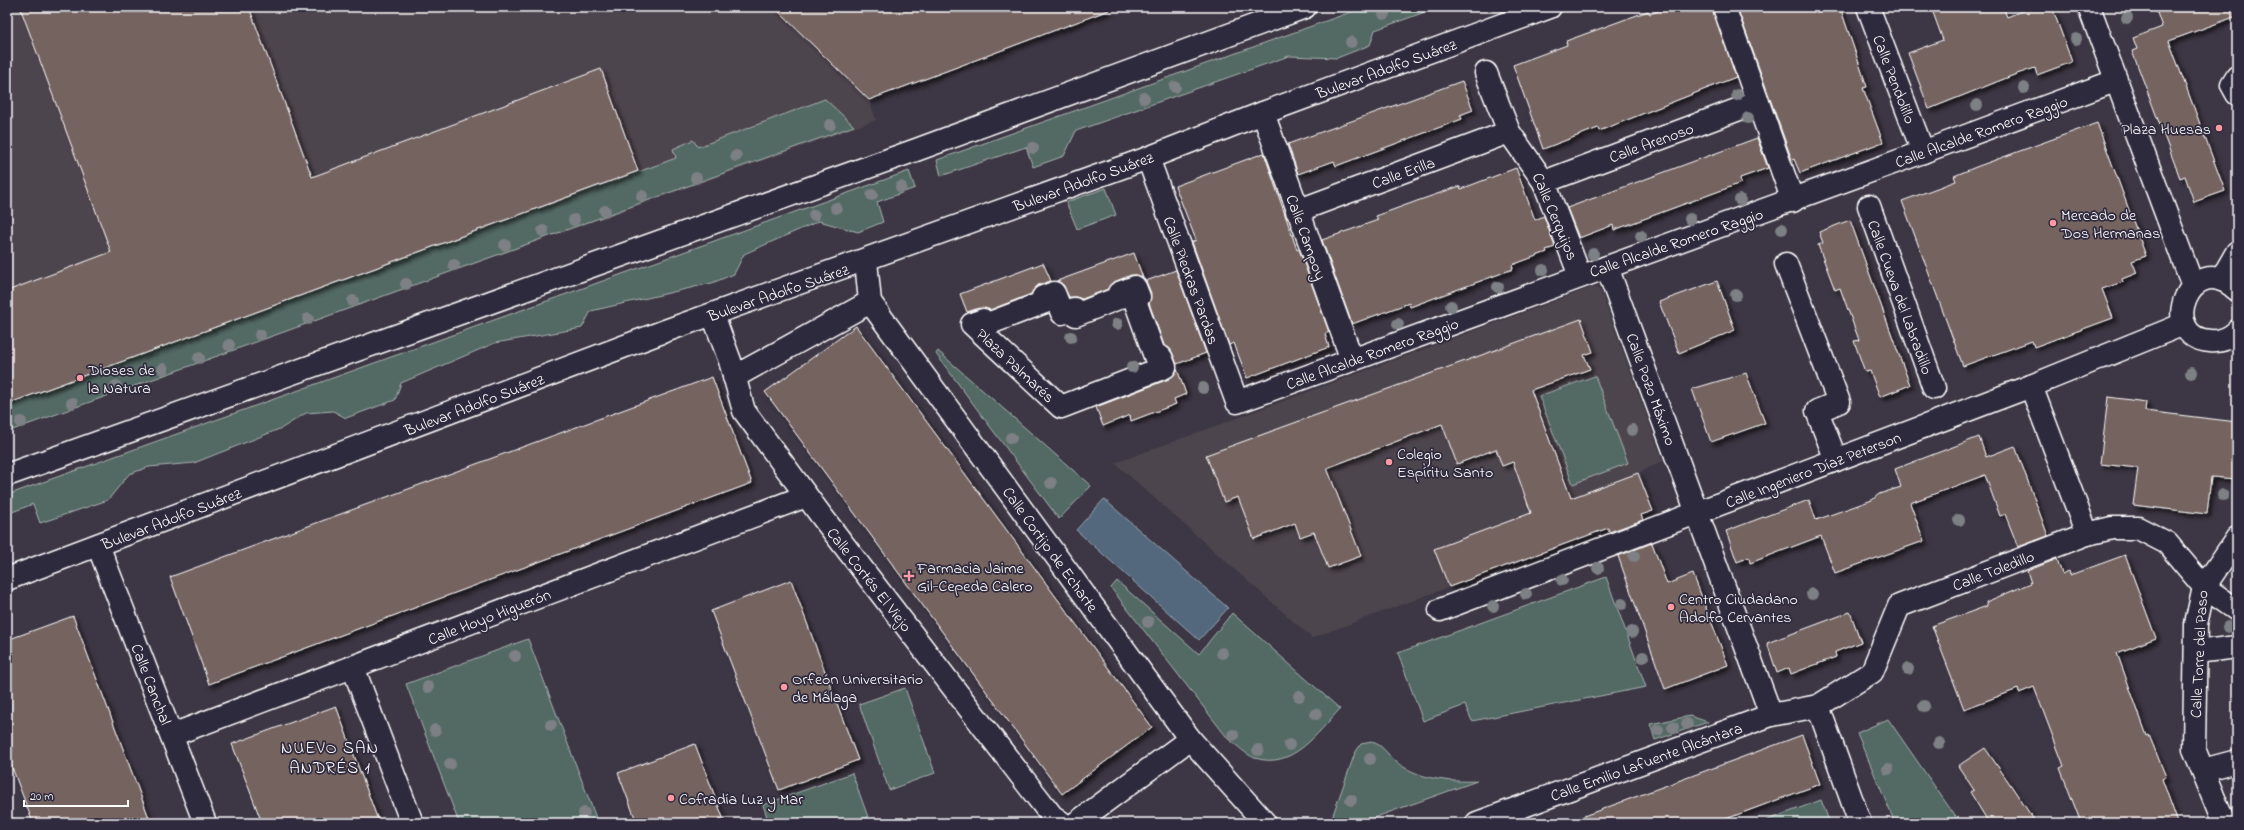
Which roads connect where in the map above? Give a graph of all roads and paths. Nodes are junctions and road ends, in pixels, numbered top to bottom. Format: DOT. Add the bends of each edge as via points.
graph roads {
  1 [pos="1304,7"];
  2 [pos="1550,7"];
  3 [pos="1724,7"];
  4 [pos="1868,7"];
  5 [pos="2089,7"];
  6 [pos="1486,73"];
  7 [pos="2237,77"];
  8 [pos="2115,81"];
  9 [pos="2237,94"];
  10 [pos="1758,102"];
  11 [pos="1263,113"];
  12 [pos="1509,132"];
  13 [pos="1923,152"];
  14 [pos="1148,158"];
  15 [pos="1544,182"];
  16 [pos="1793,201"];
  17 [pos="1869,206"];
  18 [pos="1297,211"];
  19 [pos="2237,252"];
  20 [pos="866,261"];
  21 [pos="1786,264"];
  22 [pos="1607,267"];
  23 [pos="1580,276"];
  24 [pos="2229,285"];
  25 [pos="2193,286"];
  26 [pos="870,302"];
  27 [pos="712,315"];
  28 [pos="2184,324"];
  29 [pos="2233,339"];
  30 [pos="1352,360"];
  31 [pos="1165,367"];
  32 [pos="734,377"];
  33 [pos="2031,386"];
  34 [pos="1934,388"];
  35 [pos="1237,402"];
  36 [pos="1836,460"];
  37 [pos="7,474"];
  38 [pos="806,496"];
  39 [pos="1698,512"];
  40 [pos="2088,534"];
  41 [pos="2237,538"];
  42 [pos="98,545"];
  43 [pos="7,580"];
  44 [pos="2204,587"];
  45 [pos="1440,610"];
  46 [pos="2237,610"];
  47 [pos="2237,647"];
  48 [pos="2196,652"];
  49 [pos="353,667"];
  50 [pos="1818,706"];
  51 [pos="1771,715"];
  52 [pos="172,735"];
  53 [pos="1190,739"];
  54 [pos="2237,761"];
  55 [pos="2203,770"];
  56 [pos="2237,820"];
  57 [pos="205,823"];
  58 [pos="412,823"];
  59 [pos="1062,823"];
  60 [pos="1076,823"];
  61 [pos="1265,823"];
  62 [pos="1477,823"];
  63 [pos="1860,823"];
  64 [pos="2224,823"];
  1 -- 37 [label="street" via="924,147"];
  2 -- 11 [label="street, Bulevar Adolfo Suárez"];
  3 -- 10 [label="street"];
  4 -- 13 [label="street, Calle Pendolillo"];
  5 -- 8 [label="street"];
  6 -- 12 [label="street, Calle Cerquijos"];
  7 -- 9 [label="street" via="2232,86"];
  8 -- 13 [label="street, Calle Alcalde Romero Raggio"];
  8 -- 25 [label="street"];
  10 -- 15 [label="street, Calle Arenoso"];
  10 -- 16 [label="street"];
  11 -- 14 [label="street, Bulevar Adolfo Suárez"];
  11 -- 18 [label="street, Calle Campoy"];
  12 -- 15 [label="street, Calle Cerquijos"];
  12 -- 18 [label="street, Calle Erilla"];
  13 -- 16 [label="street, Calle Alcalde Romero Raggio"];
  14 -- 20 [label="street, Bulevar Adolfo Suárez"];
  14 -- 35 [label="street, Calle Piedras Pardas"];
  15 -- 23 [label="street, Calle Cerquijos"];
  16 -- 22 [label="street, Calle Alcalde Romero Raggio"];
  17 -- 34 [label="street, Calle Cueva del Labradillo"];
  18 -- 30 [label="street, Calle Campoy"];
  19 -- 24 [label="street"];
  20 -- 26 [label="street"];
  20 -- 27 [label="street, Bulevar Adolfo Suárez"];
  21 -- 36 [label="street" via="1839,402 1817,411"];
  22 -- 23 [label="street, Calle Alcalde Romero Raggio"];
  22 -- 39 [label="street, Calle Pozo Máximo"];
  23 -- 30 [label="street, Calle Alcalde Romero Raggio"];
  24 -- 25 [label="street" via="2202,280"];
  25 -- 28 [label="street" via="2186,293 2182,303"];
  26 -- 32 [label="street"];
  26 -- 53 [label="street, Calle Cortijo de Echarte"];
  27 -- 32 [label="street, Calle Cortés El Viejo"];
  27 -- 42 [label="street, Bulevar Adolfo Suárez"];
  28 -- 29 [label="street" via="2193,335 2206,341"];
  28 -- 33 [label="street, Calle Ingeniero Díaz Peterson"];
  30 -- 35 [label="street, Calle Alcalde Romero Raggio"];
  31 -- 31 [label="street, Plaza Palmarés" via="1061,407 972,324 983,320 985,325 1045,302 1044,297 1054,293 1062,313 1074,309 1076,315 1121,297 1119,293 1135,287 1139,297 1134,298 1156,359 1161,357"];
  32 -- 38 [label="street, Calle Cortés El Viejo" via="744,411"];
  33 -- 36 [label="street, Calle Ingeniero Díaz Peterson"];
  33 -- 40 [label="street"];
  36 -- 39 [label="street, Calle Ingeniero Díaz Peterson"];
  38 -- 49 [label="street, Calle Hoyo Higuerón"];
  38 -- 59 [label="street, Calle Cortés El Viejo" via="1052,816"];
  39 -- 45 [label="street, Calle Ingeniero Díaz Peterson"];
  39 -- 51 [label="street"];
  40 -- 44 [label="street, Calle Torre del Paso" via="2112,528 2138,528 2167,543"];
  40 -- 50 [label="street, Calle Toledillo" via="1899,606 1872,672"];
  41 -- 44 [label="street"];
  42 -- 43 [label="street, Bulevar Adolfo Suárez"];
  42 -- 52 [label="street, Calle Canchal"];
  44 -- 46 [label="street"];
  44 -- 48 [label="street, Calle Torre del Paso" via="2196,624"];
  47 -- 48 [label="street"];
  48 -- 55 [label="street, Calle Torre del Paso" via="2194,749"];
  49 -- 52 [label="street, Calle Hoyo Higuerón"];
  49 -- 58 [label="street"];
  50 -- 51 [label="street, Calle Emilio Lafuente Alcántara"];
  50 -- 63 [label="street"];
  51 -- 62 [label="street, Calle Emilio Lafuente Alcántara"];
  52 -- 57 [label="street, Calle Canchal"];
  53 -- 60 [label="street"];
  53 -- 61 [label="street, Calle Cortijo de Echarte"];
  54 -- 55 [label="street"];
  55 -- 64 [label="street, Calle Torre del Paso"];
  56 -- 64 [label="street"];
}
